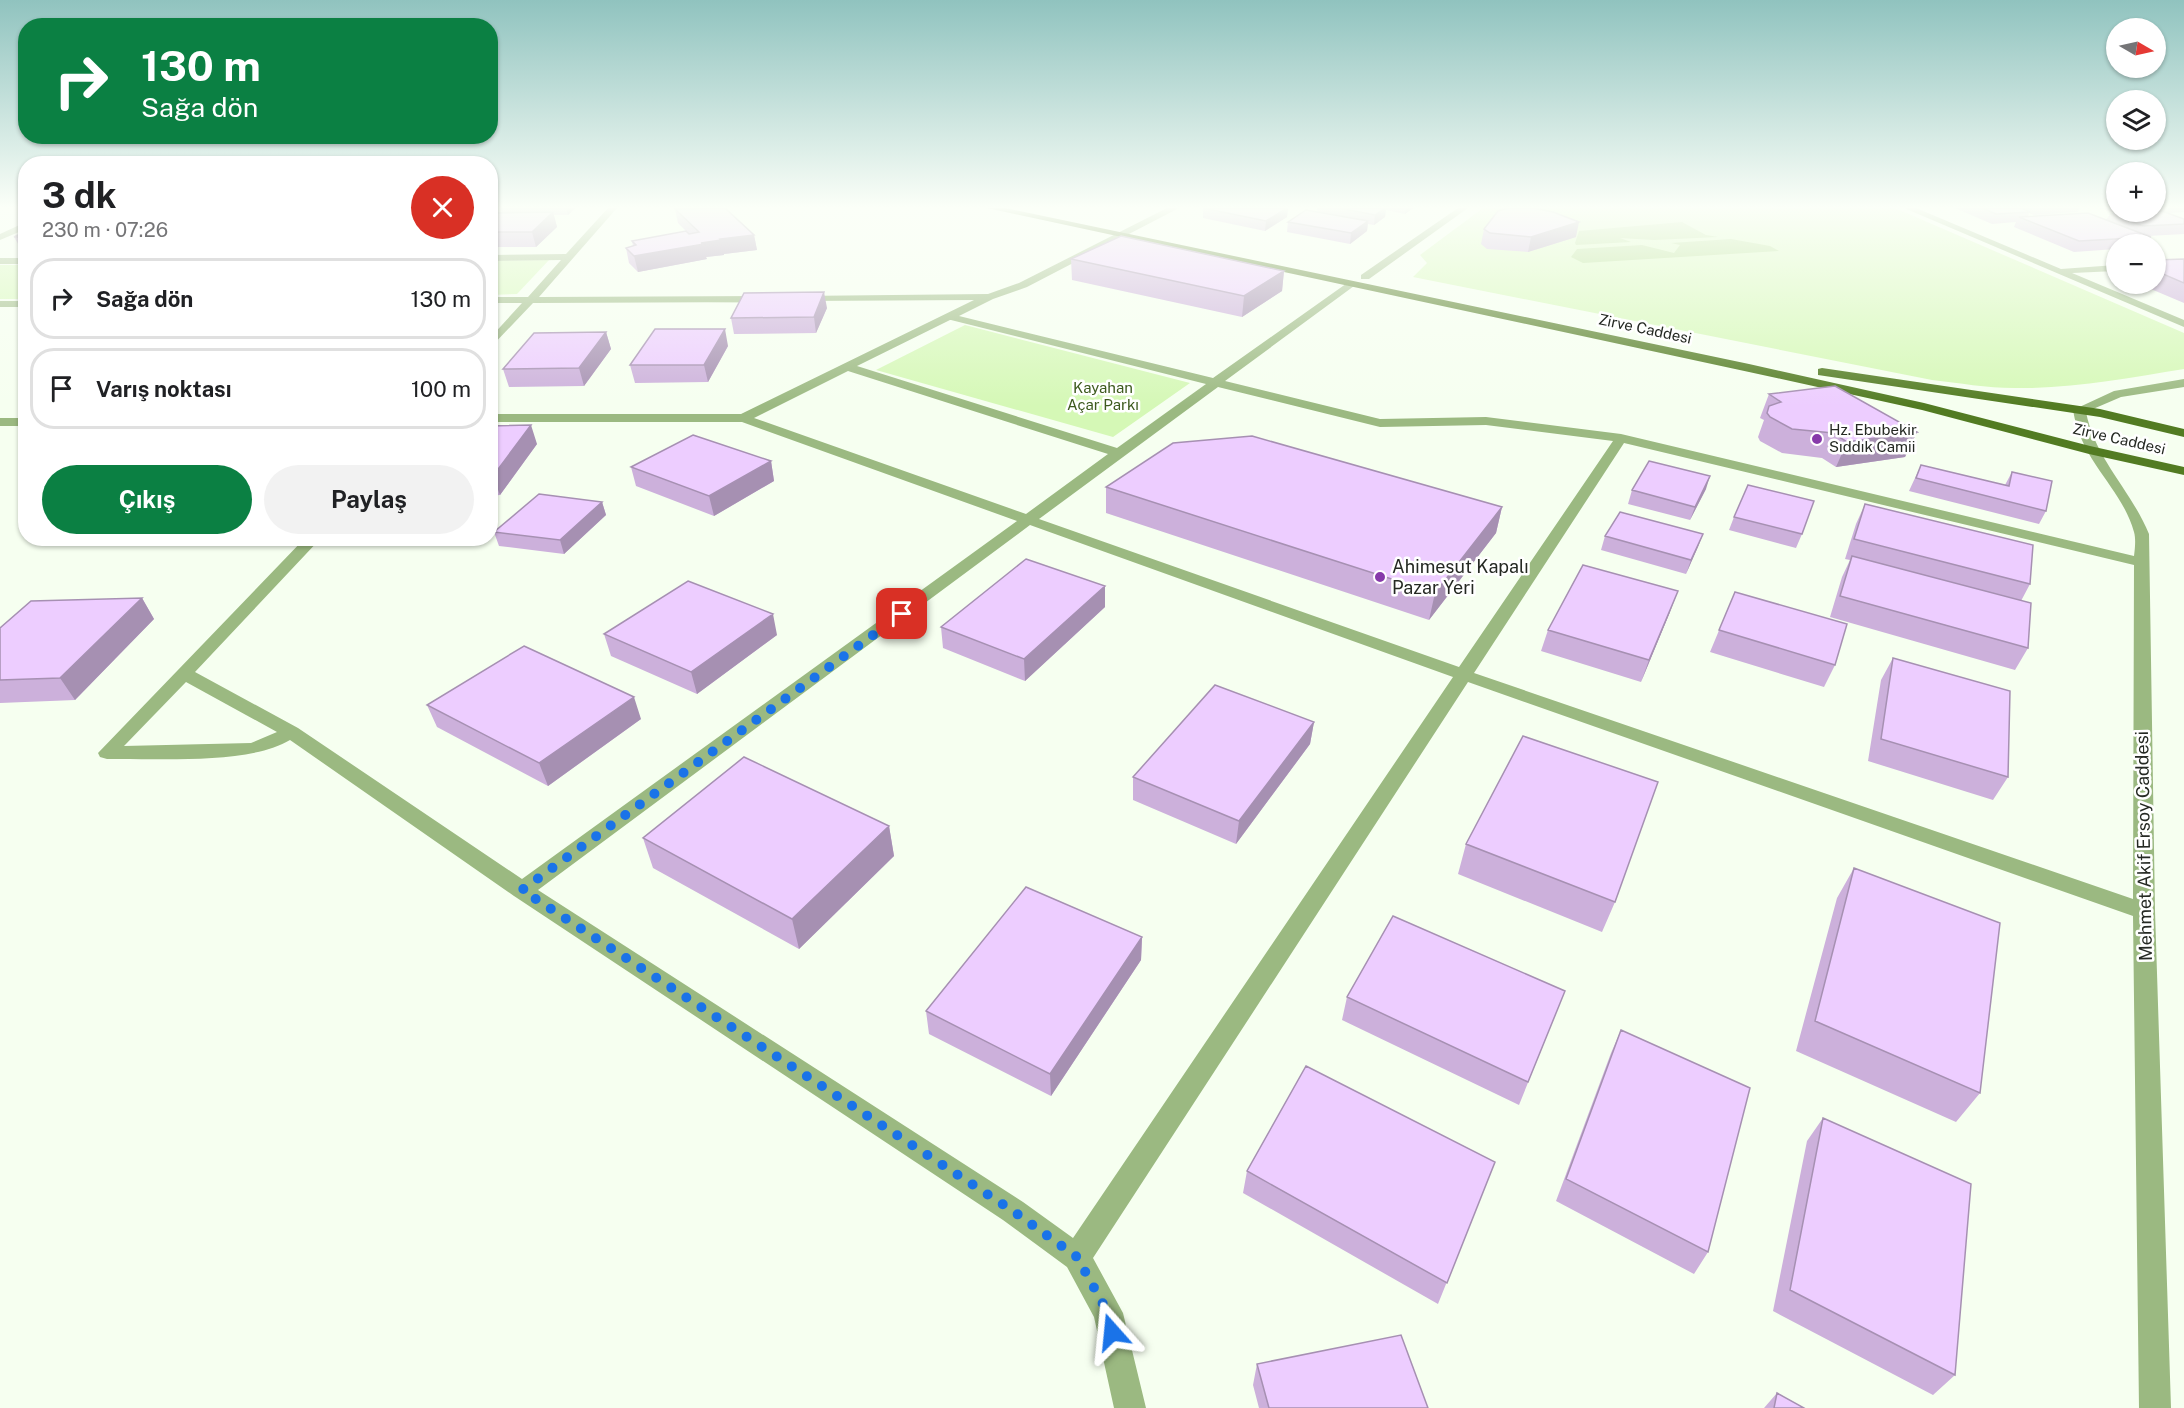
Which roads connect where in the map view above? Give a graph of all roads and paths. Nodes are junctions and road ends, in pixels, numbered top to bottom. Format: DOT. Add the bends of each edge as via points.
graph roads {
  1 [pos="554,274"];
  2 [pos="1023,274"];
  3 [pos="1046,274"];
  4 [pos="1302,274"];
  5 [pos="1349,274"];
  6 [pos="1370,274"];
  7 [pos="2067,274"];
  8 [pos="1365,277"];
  9 [pos="1350,284"];
  10 [pos="1005,290"];
  11 [pos="989,297"];
  12 [pos="789,298"];
  13 [pos="778,299"];
  14 [pos="498,300"];
  15 [pos="531,300"];
  16 [pos="0,304"];
  17 [pos="18,304"];
  18 [pos="951,318"];
  19 [pos="2184,324"];
  20 [pos="498,336"];
  21 [pos="847,367"];
  22 [pos="1217,383"];
  23 [pos="2184,383"];
  24 [pos="2079,410"];
  25 [pos="743,417"];
  26 [pos="498,418"];
  27 [pos="0,422"];
  28 [pos="18,422"];
  29 [pos="2184,433"];
  30 [pos="1621,438"];
  31 [pos="2089,450"];
  32 [pos="1121,454"];
  33 [pos="2184,471"];
  34 [pos="1029,521"];
  35 [pos="306,546"];
  36 [pos="2142,562"];
  37 [pos="185,674"];
  38 [pos="1464,675"];
  39 [pos="291,732"];
  40 [pos="522,890"];
  41 [pos="2144,911"];
  42 [pos="1077,1257"];
  43 [pos="1130,1408"];
  44 [pos="2155,1408"];
  1 -- 15 [label="street"];
  2 -- 10 [label="street" via="1009,281"];
  3 -- 10 [label="street"];
  4 -- 9 [label="main road, Zirve Caddesi"];
  5 -- 8 [label="main road, Zirve Caddesi"];
  6 -- 8 [label="street"];
  7 -- 19 [label="street"];
  8 -- 24 [label="main road, Zirve Caddesi" via="1851,378"];
  9 -- 22 [label="street"];
  9 -- 31 [label="main road, Zirve Caddesi" via="1913,404"];
  10 -- 11 [label="street"];
  11 -- 12 [label="street"];
  11 -- 18 [label="street"];
  13 -- 15 [label="street"];
  14 -- 15 [label="street"];
  15 -- 20 [label="street"];
  16 -- 17 [label="street"];
  18 -- 21 [label="street"];
  18 -- 22 [label="street"];
  21 -- 25 [label="street"];
  21 -- 32 [label="street"];
  22 -- 30 [label="street" via="1380,423 1486,421"];
  22 -- 32 [label="street"];
  23 -- 24 [label="street" via="2118,394"];
  24 -- 29 [label="main road, Zirve Caddesi"];
  24 -- 31 [label="street, Mehmet Akif Ersoy Caddesi"];
  25 -- 26 [label="street"];
  25 -- 34 [label="street"];
  27 -- 28 [label="street"];
  30 -- 36 [label="street"];
  30 -- 38 [label="street"];
  31 -- 33 [label="main road, Zirve Caddesi"];
  31 -- 36 [label="street, Mehmet Akif Ersoy Caddesi" via="2138,523"];
  32 -- 34 [label="street"];
  34 -- 38 [label="street"];
  34 -- 40 [label="street"];
  35 -- 37 [label="street"];
  36 -- 41 [label="street, Mehmet Akif Ersoy Caddesi"];
  37 -- 39 [label="street"];
  37 -- 39 [label="street" via="107,753 252,748"];
  38 -- 41 [label="street"];
  38 -- 42 [label="street"];
  39 -- 40 [label="street"];
  40 -- 42 [label="street" via="1013,1211"];
  41 -- 44 [label="street, Mehmet Akif Ersoy Caddesi"];
  42 -- 43 [label="street" via="1108,1313"];
}
